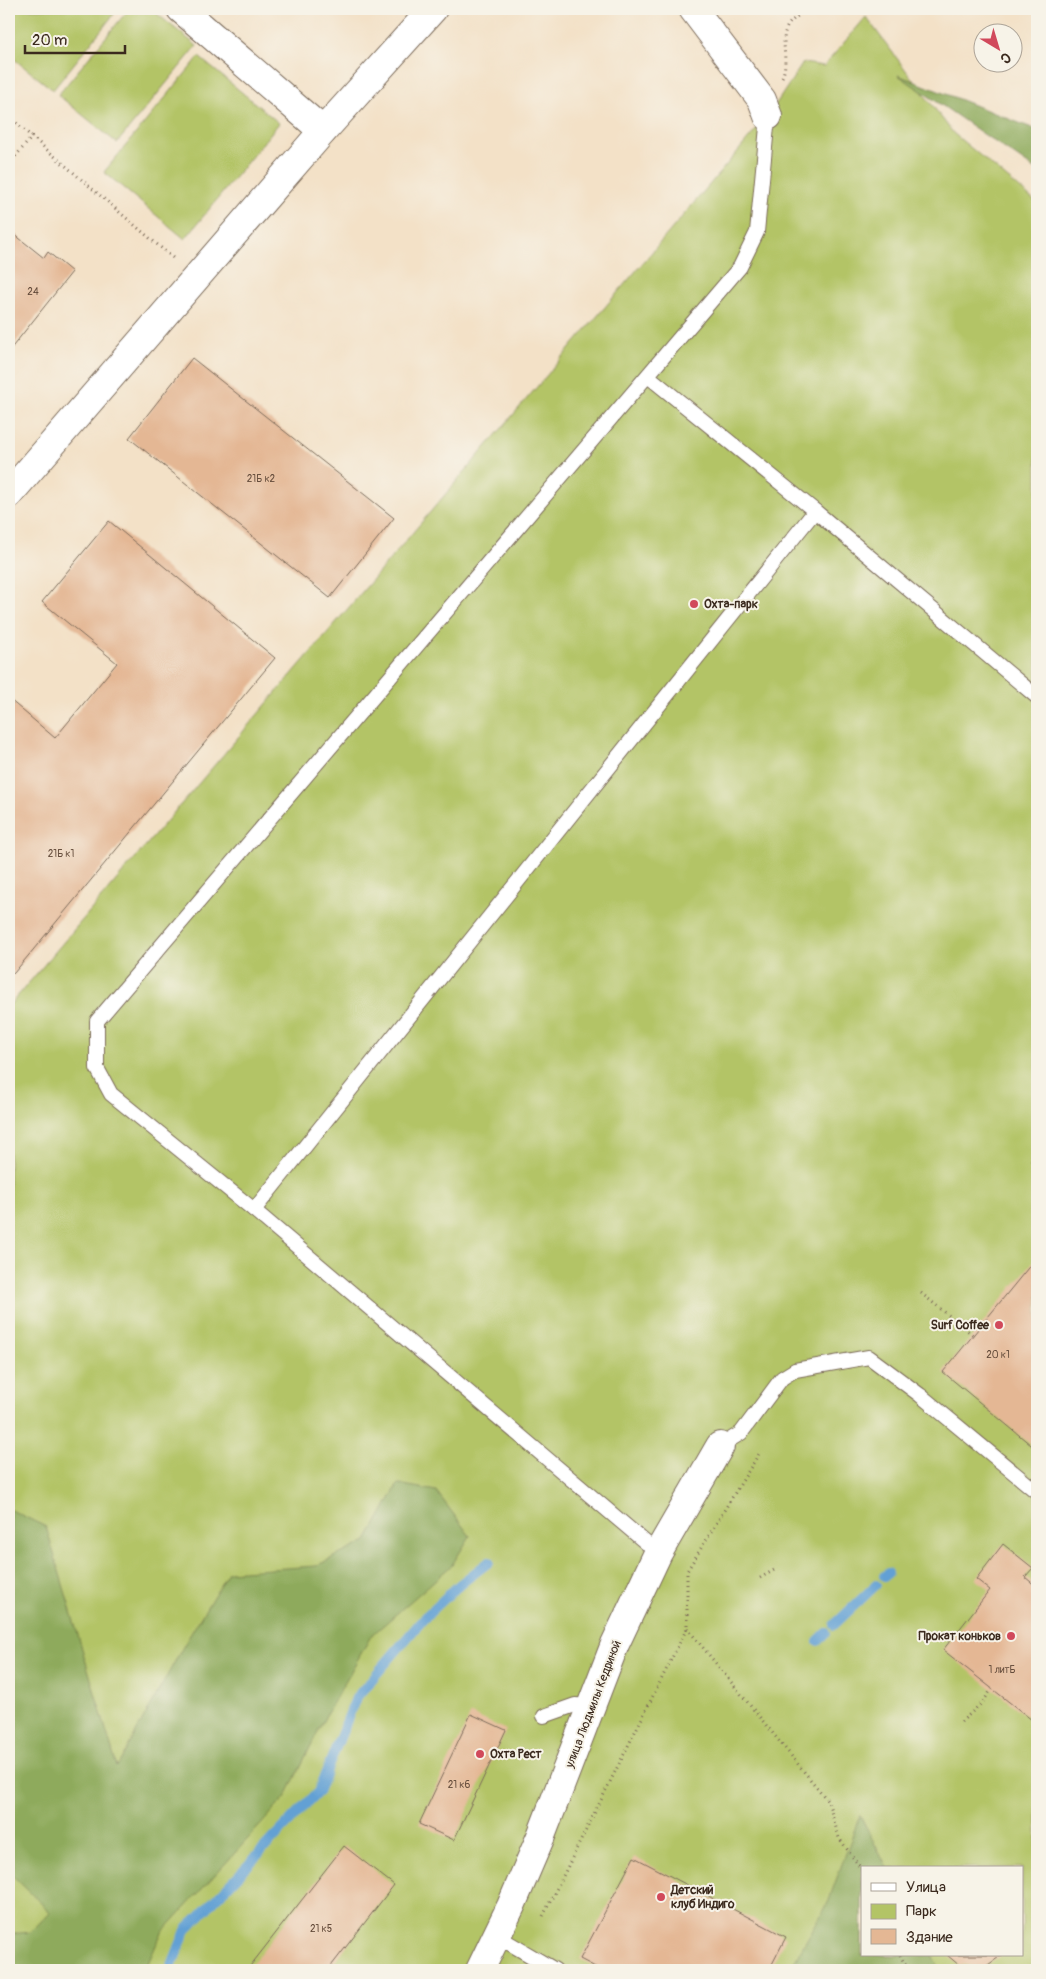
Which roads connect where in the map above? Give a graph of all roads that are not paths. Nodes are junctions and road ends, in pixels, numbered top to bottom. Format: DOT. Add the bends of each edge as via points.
graph roads {
  1 [pos="181,9"];
  2 [pos="433,9"];
  3 [pos="692,9"];
  4 [pos="765,108"];
  5 [pos="323,131"];
  6 [pos="648,376"];
  7 [pos="9,494"];
  8 [pos="815,512"];
  9 [pos="1037,697"];
  10 [pos="254,1210"];
  11 [pos="720,1446"];
  12 [pos="1037,1492"];
  13 [pos="658,1553"];
  14 [pos="591,1706"];
  15 [pos="544,1716"];
  16 [pos="497,1936"];
  17 [pos="480,1970"];
  18 [pos="555,1970"];
  1 -- 5 [label="street"];
  2 -- 5 [label="street"];
  3 -- 4 [label="street"];
  4 -- 6 [label="lane" via="757,232 740,267"];
  5 -- 7 [label="street"];
  6 -- 8 [label="lane"];
  6 -- 10 [label="lane" via="97,1021 97,1068 111,1094"];
  8 -- 9 [label="lane"];
  8 -- 10 [label="lane"];
  10 -- 13 [label="lane"];
  11 -- 12 [label="lane" via="741,1432 782,1378 795,1370 869,1357"];
  11 -- 13 [label="street, улица Людмилы Кедриной"];
  13 -- 14 [label="street, улица Людмилы Кедриной" via="615,1644"];
  14 -- 15 [label="lane" via="575,1705"];
  14 -- 16 [label="street, улица Людмилы Кедриной" via="552,1809"];
  16 -- 17 [label="street, улица Людмилы Кедриной"];
  16 -- 18 [label="lane"];
}
